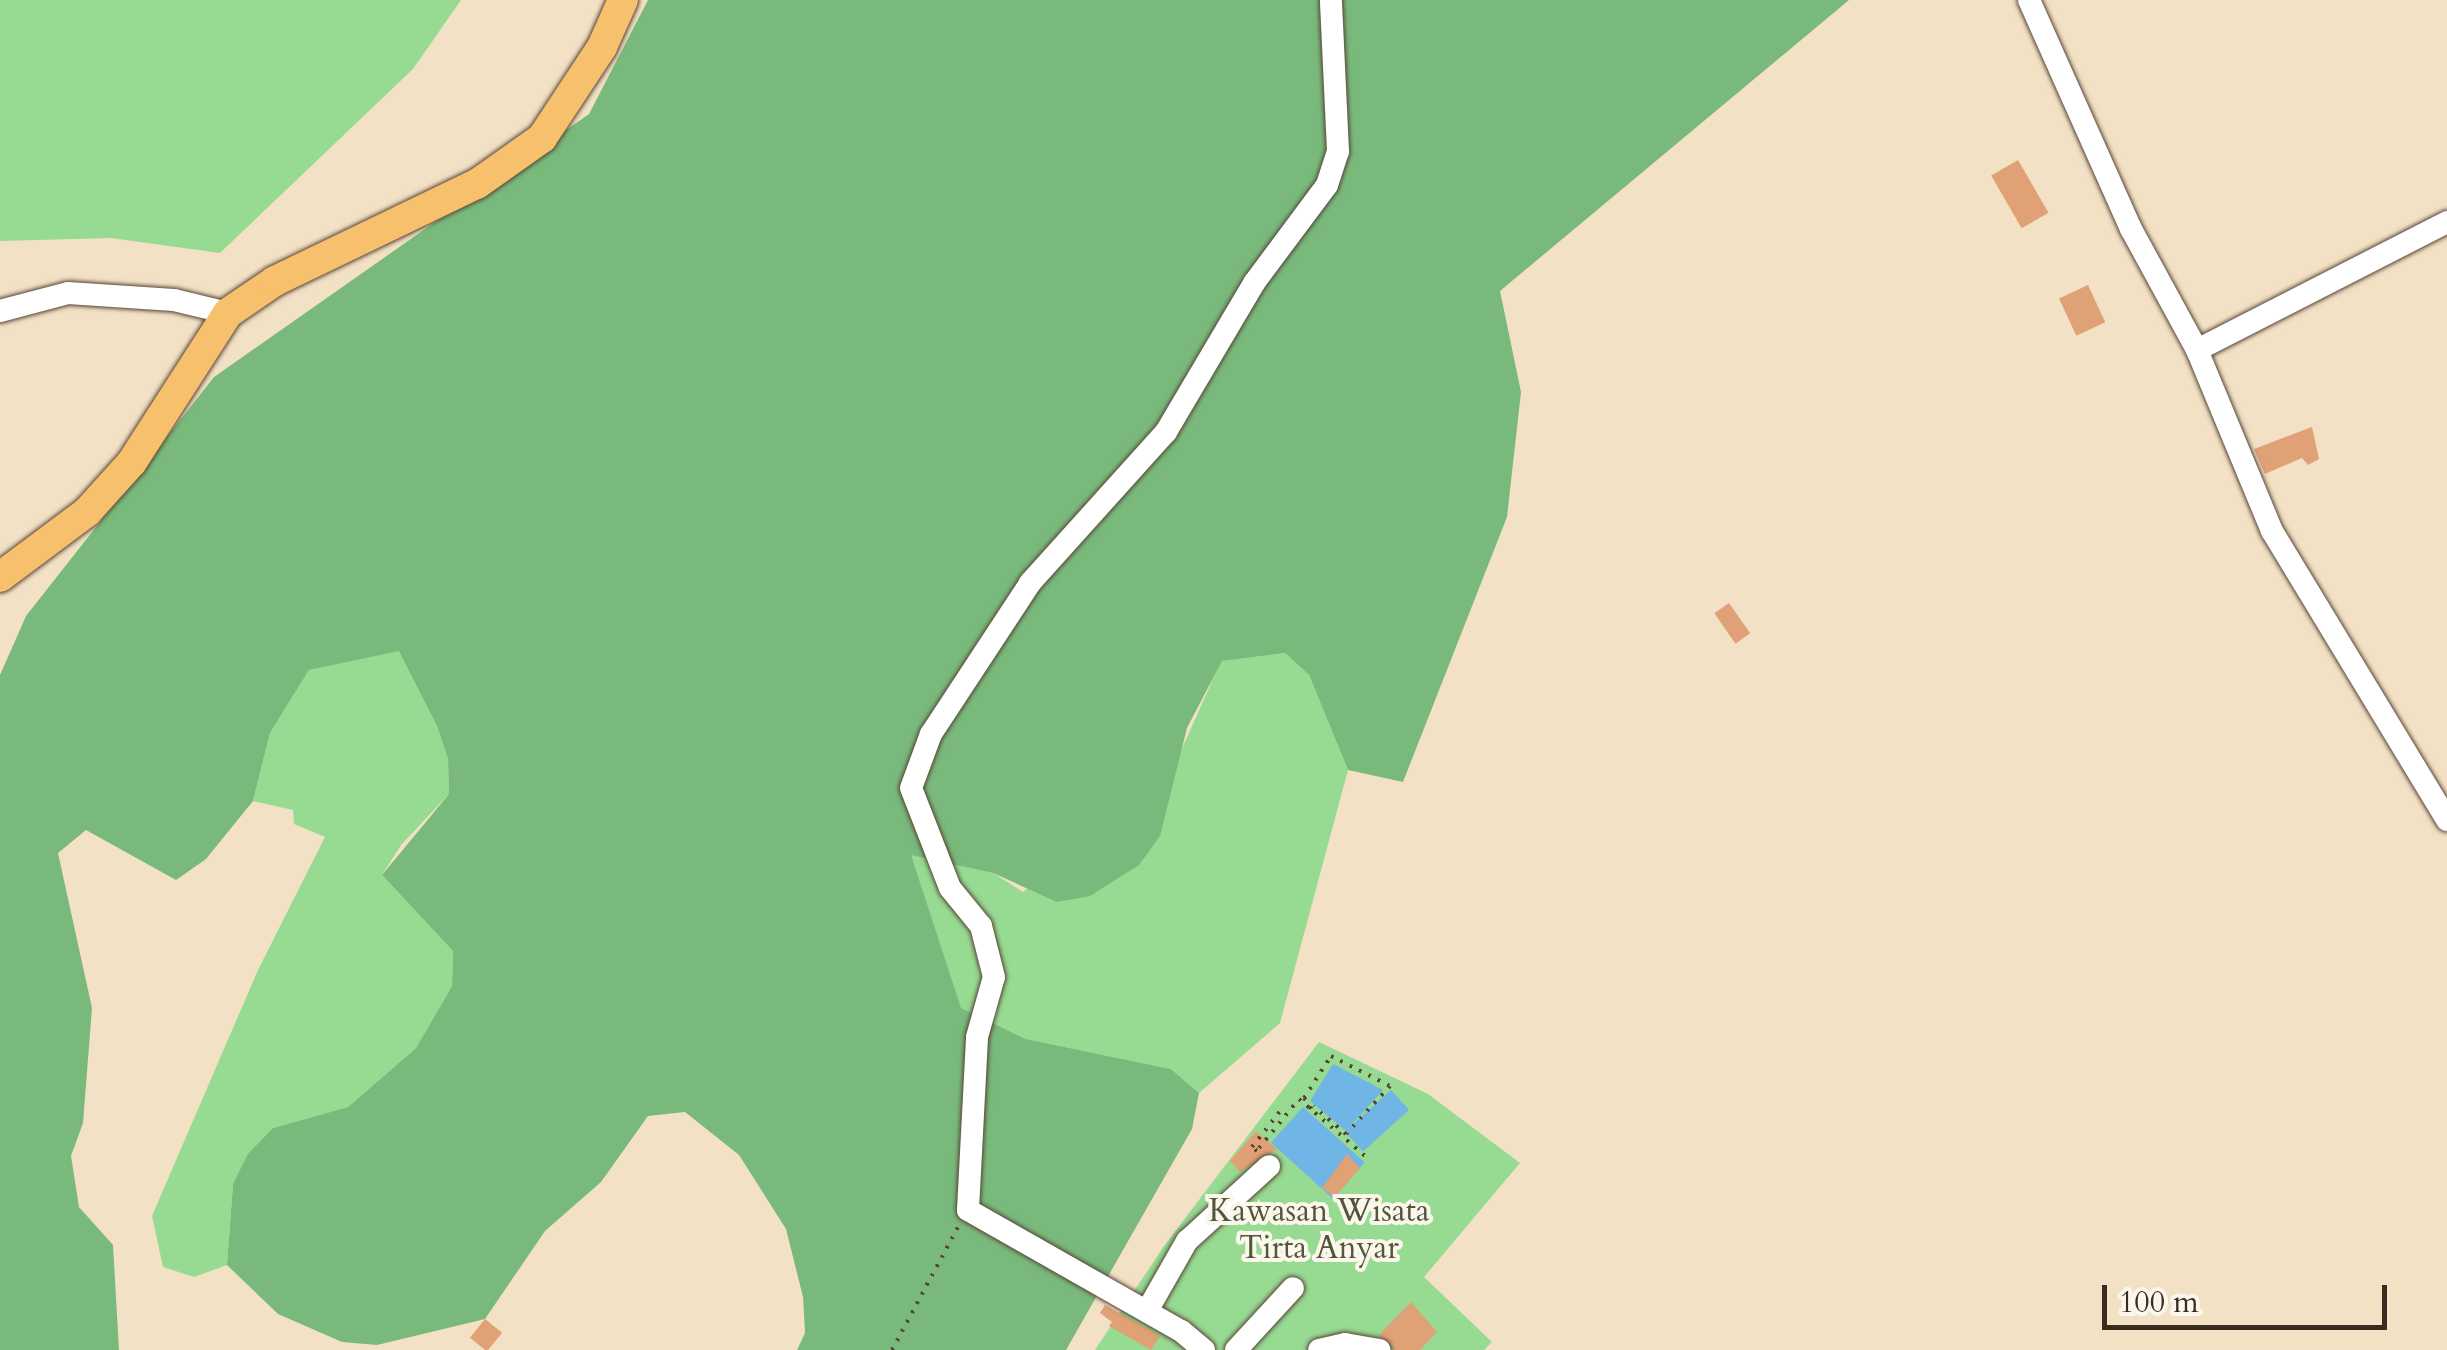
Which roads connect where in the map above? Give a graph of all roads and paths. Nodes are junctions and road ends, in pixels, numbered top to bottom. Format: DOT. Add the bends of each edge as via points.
graph roads {
  1 [pos="623,0"];
  2 [pos="1331,0"];
  3 [pos="2029,0"];
  4 [pos="2447,222"];
  5 [pos="0,311"];
  6 [pos="228,313"];
  7 [pos="2197,350"];
  8 [pos="0,578"];
  9 [pos="2447,820"];
  10 [pos="1312,1108"];
  11 [pos="1281,1110"];
  12 [pos="1262,1155"];
  13 [pos="1366,1156"];
  14 [pos="968,1210"];
  15 [pos="1293,1288"];
  16 [pos="1147,1311"];
  17 [pos="892,1350"];
  18 [pos="1204,1350"];
  19 [pos="1236,1350"];
  20 [pos="1319,1350"];
  21 [pos="1378,1350"];
  1 -- 6 [label="main road" via="564,110 528,149 477,184 275,281"];
  2 -- 14 [label="lane" via="1338,151 1327,185 1254,284 1166,432 1030,584 931,734 912,778 922,828 950,888 981,926 994,976 977,1037"];
  3 -- 7 [label="lane" via="2131,229"];
  4 -- 7 [label="lane"];
  5 -- 6 [label="lane" via="68,293 174,300"];
  6 -- 8 [label="main road" via="132,462 86,512"];
  7 -- 9 [label="lane" via="2272,531"];
  10 -- 10 [label="path" via="1304,1098 1331,1056 1390,1086 1346,1134"];
  10 -- 12 [label="path" via="1299,1099"];
  10 -- 13 [label="path"];
  11 -- 12 [label="path" via="1252,1147"];
  12 -- 16 [label="lane" via="1187,1241"];
  14 -- 16 [label="lane"];
  14 -- 17 [label="path"];
  15 -- 19 [label="lane"];
  16 -- 18 [label="lane"];
  20 -- 21 [label="lane" via="1345,1344"];
}
